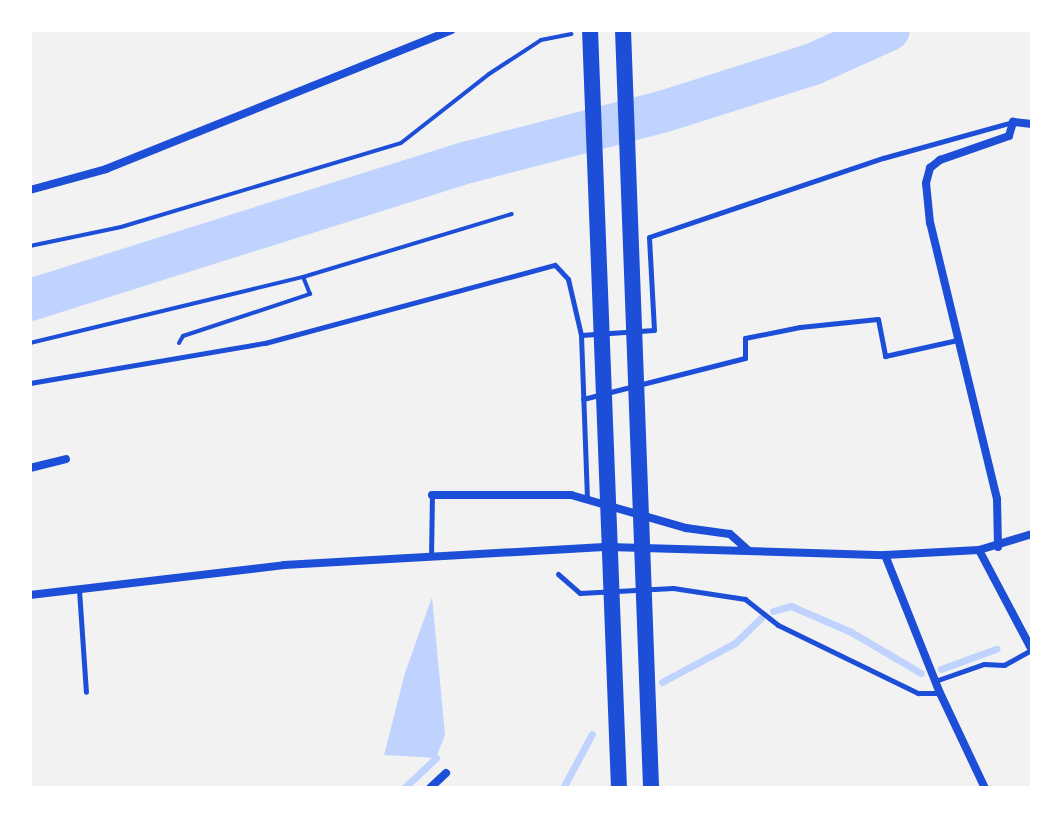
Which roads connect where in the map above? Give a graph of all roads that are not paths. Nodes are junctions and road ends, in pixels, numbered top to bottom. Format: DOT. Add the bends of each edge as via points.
graph roads {
  1 [pos="451,30"];
  2 [pos="589,30"];
  3 [pos="623,30"];
  4 [pos="1013,122"];
  5 [pos="1032,124"];
  6 [pos="30,190"];
  7 [pos="581,335"];
  8 [pos="957,340"];
  9 [pos="30,383"];
  10 [pos="583,399"];
  11 [pos="66,459"];
  12 [pos="30,468"];
  13 [pos="432,495"];
  14 [pos="587,501"];
  15 [pos="1032,534"];
  16 [pos="609,547"];
  17 [pos="998,547"];
  18 [pos="640,548"];
  19 [pos="748,550"];
  20 [pos="979,550"];
  21 [pos="885,555"];
  22 [pos="431,558"];
  23 [pos="558,574"];
  24 [pos="79,589"];
  25 [pos="30,595"];
  26 [pos="1032,650"];
  27 [pos="935,681"];
  28 [pos="86,692"];
  29 [pos="940,693"];
  30 [pos="446,773"];
  31 [pos="430,788"];
  32 [pos="619,788"];
  33 [pos="651,788"];
  34 [pos="985,788"];
  1 -- 6 [label="street" via="106,169"];
  2 -- 16 [label="highway"];
  3 -- 18 [label="highway"];
  4 -- 5 [label="street"];
  4 -- 7 [label="lane" via="869,163 649,237 654,330"];
  4 -- 8 [label="street" via="1009,136 940,160 927,174 930,223"];
  7 -- 9 [label="lane" via="568,279 563,270 547,265 265,343"];
  7 -- 10 [label="lane"];
  8 -- 10 [label="lane" via="885,356 878,319 800,327 745,338 745,358"];
  8 -- 17 [label="street" via="997,499"];
  10 -- 14 [label="lane"];
  11 -- 12 [label="street"];
  13 -- 14 [label="street" via="571,495"];
  13 -- 22 [label="lane"];
  14 -- 19 [label="street" via="686,528 730,534"];
  15 -- 17 [label="street"];
  16 -- 18 [label="street"];
  16 -- 22 [label="street"];
  16 -- 32 [label="highway"];
  17 -- 20 [label="street"];
  18 -- 19 [label="street"];
  18 -- 33 [label="highway"];
  19 -- 21 [label="street"];
  20 -- 21 [label="street"];
  20 -- 26 [label="street"];
  21 -- 27 [label="street"];
  22 -- 24 [label="street" via="284,565"];
  23 -- 29 [label="lane" via="580,593 673,588 745,599 778,625 918,693"];
  24 -- 25 [label="street"];
  24 -- 28 [label="lane"];
  26 -- 27 [label="lane" via="1004,665 984,664"];
  27 -- 29 [label="street"];
  29 -- 34 [label="street"];
  30 -- 31 [label="street"];
}
